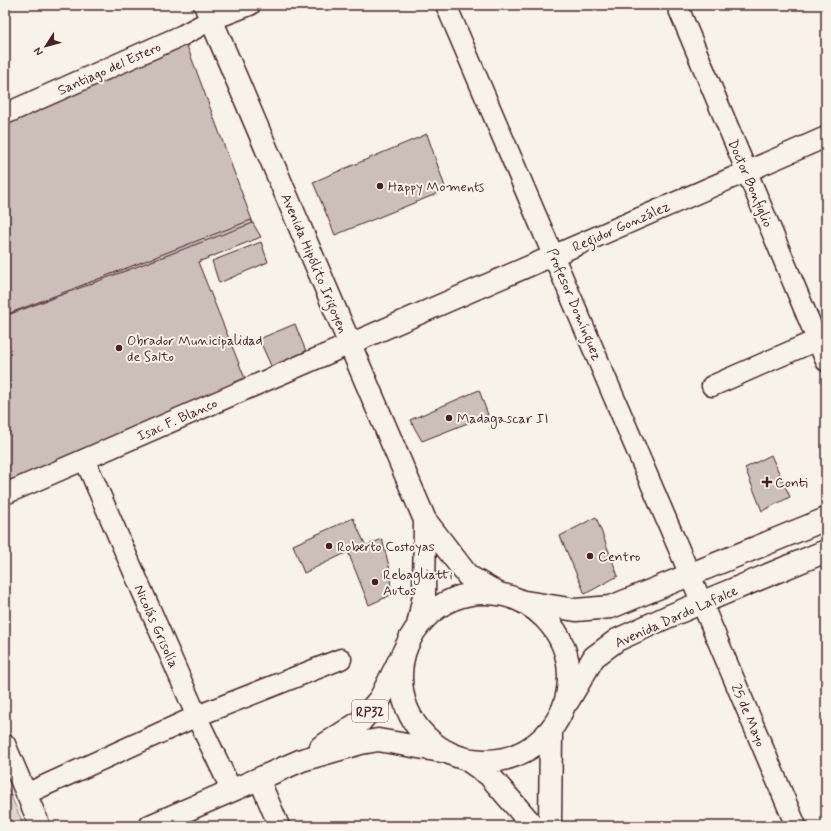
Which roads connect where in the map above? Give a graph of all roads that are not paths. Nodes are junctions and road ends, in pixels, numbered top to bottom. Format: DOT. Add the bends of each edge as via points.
graph roads {
  1 [pos="250,5"];
  2 [pos="446,5"];
  3 [pos="677,5"];
  4 [pos="208,13"];
  5 [pos="5,114"];
  6 [pos="826,137"];
  7 [pos="746,171"];
  8 [pos="554,255"];
  9 [pos="817,340"];
  10 [pos="350,344"];
  11 [pos="826,361"];
  12 [pos="712,386"];
  13 [pos="85,460"];
  14 [pos="5,494"];
  15 [pos="826,519"];
  16 [pos="425,520"];
  17 [pos="826,551"];
  18 [pos="690,575"];
  19 [pos="499,594"];
  20 [pos="522,602"];
  21 [pos="702,604"];
  22 [pos="414,632"];
  23 [pos="341,659"];
  24 [pos="197,716"];
  25 [pos="554,725"];
  26 [pos="5,744"];
  27 [pos="447,752"];
  28 [pos="302,760"];
  29 [pos="469,761"];
  30 [pos="259,779"];
  31 [pos="232,790"];
  32 [pos="26,794"];
  33 [pos="40,826"];
  34 [pos="150,826"];
  35 [pos="279,826"];
  36 [pos="534,826"];
  37 [pos="550,826"];
  38 [pos="796,826"];
  1 -- 4 [label="street, Santiago del Estero"];
  2 -- 8 [label="street, Profesor Domínguez"];
  3 -- 7 [label="street, Doctor Bonfiglio"];
  4 -- 5 [label="street, Santiago del Estero" via="183,35"];
  4 -- 10 [label="street, Avenida Hipólito Irigoyen"];
  6 -- 7 [label="street, Regidor González"];
  7 -- 8 [label="street, Regidor González"];
  7 -- 9 [label="street, Doctor Bonfiglio"];
  8 -- 10 [label="street, Regidor González"];
  8 -- 18 [label="street, Profesor Domínguez"];
  9 -- 11 [label="street, Doctor Bonfiglio"];
  9 -- 12 [label="street"];
  10 -- 13 [label="street, Isac F. Blanco"];
  10 -- 16 [label="street, Avenida Hipólito Irigoyen"];
  13 -- 14 [label="street, Isac F. Blanco"];
  13 -- 24 [label="street, Nicolás Grisolía"];
  15 -- 18 [label="street, RP32"];
  16 -- 19 [label="street, Avenida Hipólito Irigoyen" via="468,576"];
  16 -- 22 [label="street, Avenida Hipólito Irigoyen" via="424,595"];
  17 -- 21 [label="street, Avenida Dardo Lafalce / RP32"];
  18 -- 20 [label="street, RP32" via="611,607 576,610"];
  18 -- 21 [label="street, Profesor Domínguez"];
  19 -- 20 [label="street, RP32"];
  19 -- 22 [label="street, RP32" via="476,594 454,599 434,610"];
  20 -- 25 [label="street, RP32" via="544,618 560,640 568,666 567,693"];
  21 -- 25 [label="street, Avenida Dardo Lafalce / RP32" via="617,640 594,657"];
  21 -- 38 [label="street, 25 de Mayo"];
  22 -- 27 [label="street, RP32" via="402,662 402,688 409,714 424,736"];
  22 -- 28 [label="street, RP32" via="380,699 360,722"];
  23 -- 24 [label="street"];
  24 -- 31 [label="street, Nicolás Grisolía"];
  24 -- 32 [label="street"];
  25 -- 29 [label="street, RP32" via="521,753 497,760"];
  25 -- 37 [label="street"];
  26 -- 32 [label="street"];
  27 -- 28 [label="street, RP32" via="378,740"];
  27 -- 29 [label="street, RP32"];
  28 -- 30 [label="street, RP32"];
  29 -- 36 [label="street" via="489,775"];
  30 -- 31 [label="street, RP32"];
  30 -- 35 [label="street"];
  31 -- 34 [label="street, RP32"];
  32 -- 33 [label="street"];
}
